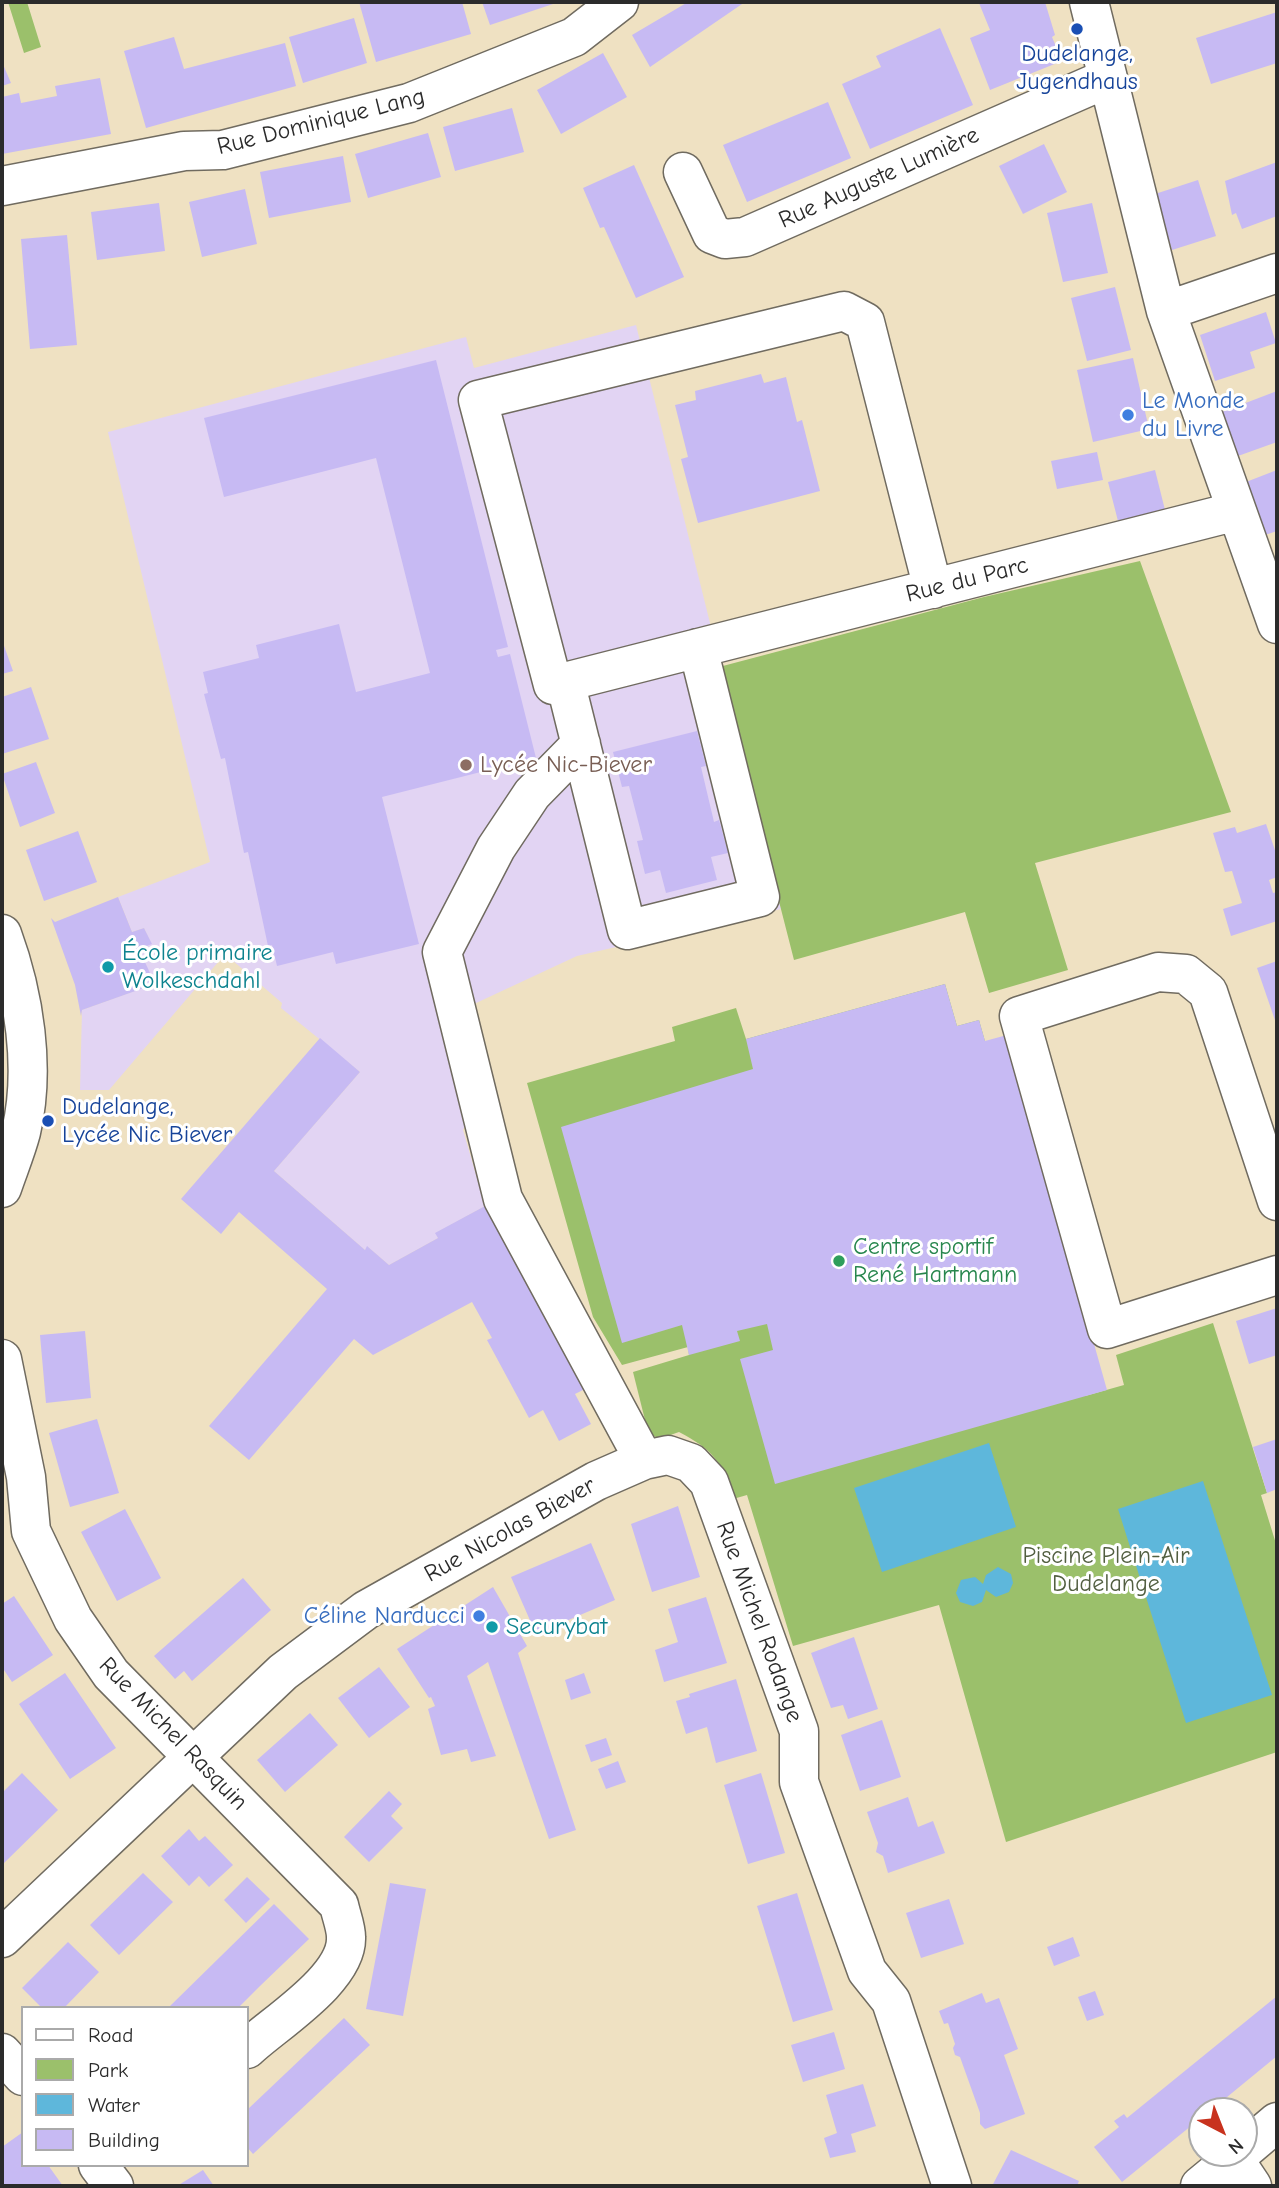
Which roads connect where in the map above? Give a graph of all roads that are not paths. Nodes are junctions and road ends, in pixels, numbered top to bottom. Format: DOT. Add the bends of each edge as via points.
graph roads {
  1 [pos="620,2"];
  2 [pos="1089,2"];
  3 [pos="1108,78"];
  4 [pos="683,172"];
  5 [pos="2,186"];
  6 [pos="1277,273"];
  7 [pos="1166,311"];
  8 [pos="1237,511"];
  9 [pos="933,589"];
  10 [pos="1277,624"];
  11 [pos="698,648"];
  12 [pos="565,681"];
  13 [pos="581,744"];
  14 [pos="2,934"];
  15 [pos="2,1188"];
  16 [pos="1277,1201"];
  17 [pos="1277,1275"];
  18 [pos="2,1359"];
  19 [pos="644,1460"];
  20 [pos="191,1756"];
  21 [pos="2,1938"];
  22 [pos="248,2048"];
  23 [pos="2,2053"];
  24 [pos="21,2074"];
  25 [pos="1277,2122"];
  26 [pos="1258,2144"];
  27 [pos="1233,2167"];
  28 [pos="952,2186"];
  29 [pos="1200,2186"];
  1 -- 5 [label="street, Rue Dominique Lang" via="574,37 409,103 223,149 184,151"];
  2 -- 3 [label="street"];
  3 -- 4 [label="street, Rue Auguste Lumière" via="745,237 725,239 712,234"];
  3 -- 7 [label="street"];
  6 -- 7 [label="street"];
  7 -- 8 [label="street"];
  8 -- 9 [label="street, Rue du Parc"];
  8 -- 10 [label="street"];
  9 -- 11 [label="street, Rue du Parc"];
  9 -- 12 [label="street" via="865,322 844,311 478,400 554,685"];
  11 -- 12 [label="street, Rue du Parc"];
  11 -- 13 [label="street" via="760,897 627,930"];
  12 -- 13 [label="street"];
  13 -- 19 [label="street" via="532,794 496,848 442,952 503,1199"];
  14 -- 15 [label="street" via="25,1030 27,1082 21,1131"];
  16 -- 17 [label="street" via="1208,992 1186,974 1158,972 1019,1016 1107,1329"];
  18 -- 20 [label="street, Rue Michel Rasquin" via="26,1477 31,1531 72,1619 111,1674"];
  19 -- 20 [label="street, Rue Nicolas Biever" via="596,1481 366,1610 283,1672"];
  19 -- 28 [label="street, Rue Michel Rodange" via="668,1455 691,1463 709,1482 799,1731 799,1782 867,1971 891,2001"];
  20 -- 21 [label="street, Rue Nicolas Biever"];
  20 -- 22 [label="street, Rue Michel Rasquin" via="339,1905 347,1939 340,1961 321,1984"];
  23 -- 24 [label="street"];
  25 -- 26 [label="street"];
  27 -- 29 [label="street"];
}
